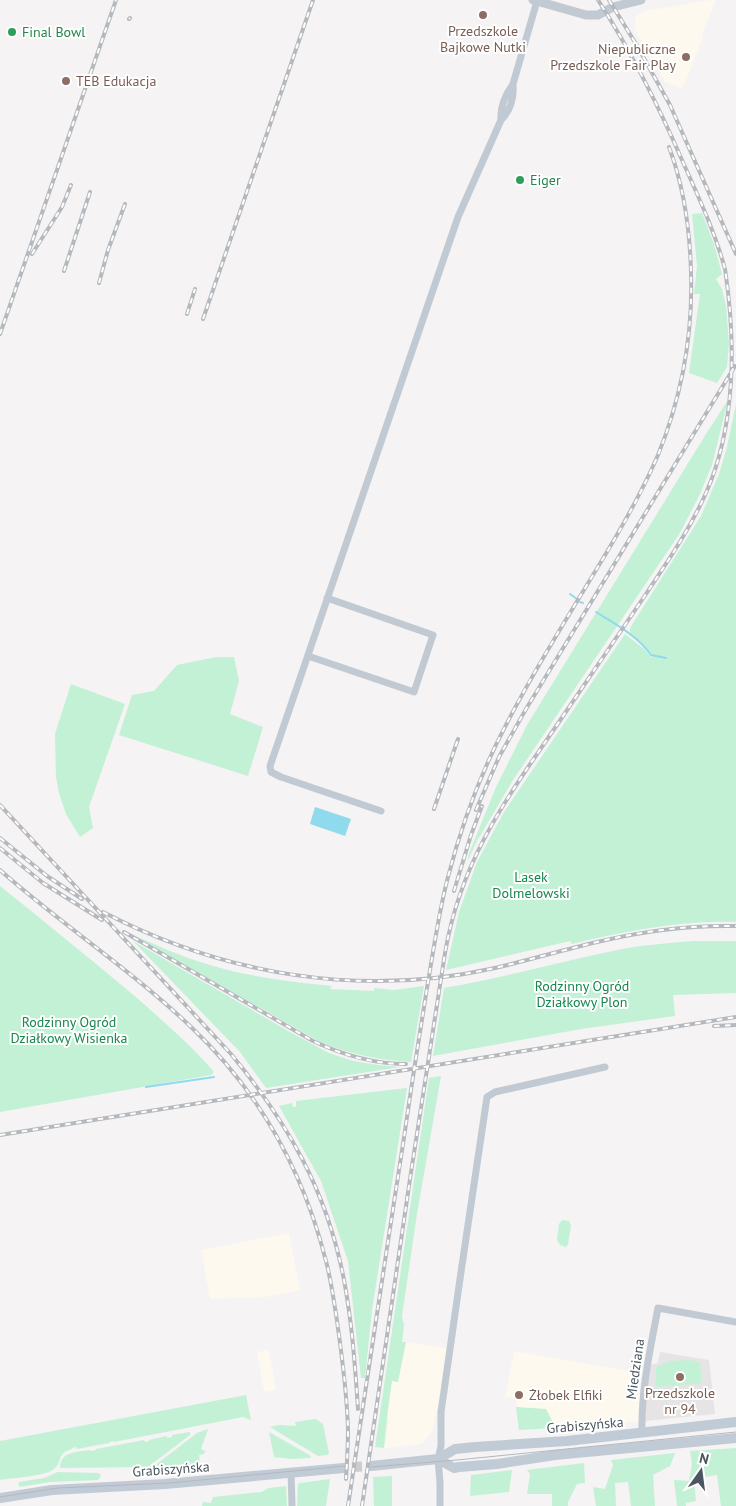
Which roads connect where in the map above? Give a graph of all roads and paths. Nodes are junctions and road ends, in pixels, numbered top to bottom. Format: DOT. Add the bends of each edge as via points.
graph roads {
  1 [pos="642,0"];
  2 [pos="535,1"];
  3 [pos="327,598"];
  4 [pos="308,656"];
  5 [pos="382,811"];
  6 [pos="605,1067"];
  7 [pos="736,1322"];
  8 [pos="736,1422"];
  9 [pos="642,1433"];
  10 [pos="736,1438"];
  11 [pos="438,1459"];
  12 [pos="371,1466"];
  13 [pos="349,1468"];
  14 [pos="291,1472"];
  15 [pos="0,1498"];
  16 [pos="292,1506"];
  17 [pos="440,1506"];
  1 -- 2 [label="street" via="621,4 594,16"];
  2 -- 3 [label="street" via="513,84 500,112 501,120 458,217"];
  3 -- 4 [label="street"];
  3 -- 4 [label="street" via="433,635 424,665 414,692"];
  4 -- 5 [label="street" via="271,761 271,772"];
  6 -- 11 [label="street" via="495,1092 488,1097 442,1401"];
  7 -- 9 [label="street, Miedziana" via="658,1308 646,1367"];
  8 -- 9 [label="main road, Grabiszyńska"];
  9 -- 11 [label="main road, Grabiszyńska" via="455,1449"];
  10 -- 11 [label="main road, Grabiszyńska" via="555,1455 458,1468"];
  11 -- 12 [label="main road, Grabiszyńska"];
  11 -- 17 [label="street"];
  13 -- 14 [label="main road, Grabiszyńska"];
  14 -- 15 [label="main road, Grabiszyńska" via="165,1484 52,1490"];
  14 -- 16 [label="street"];
}
